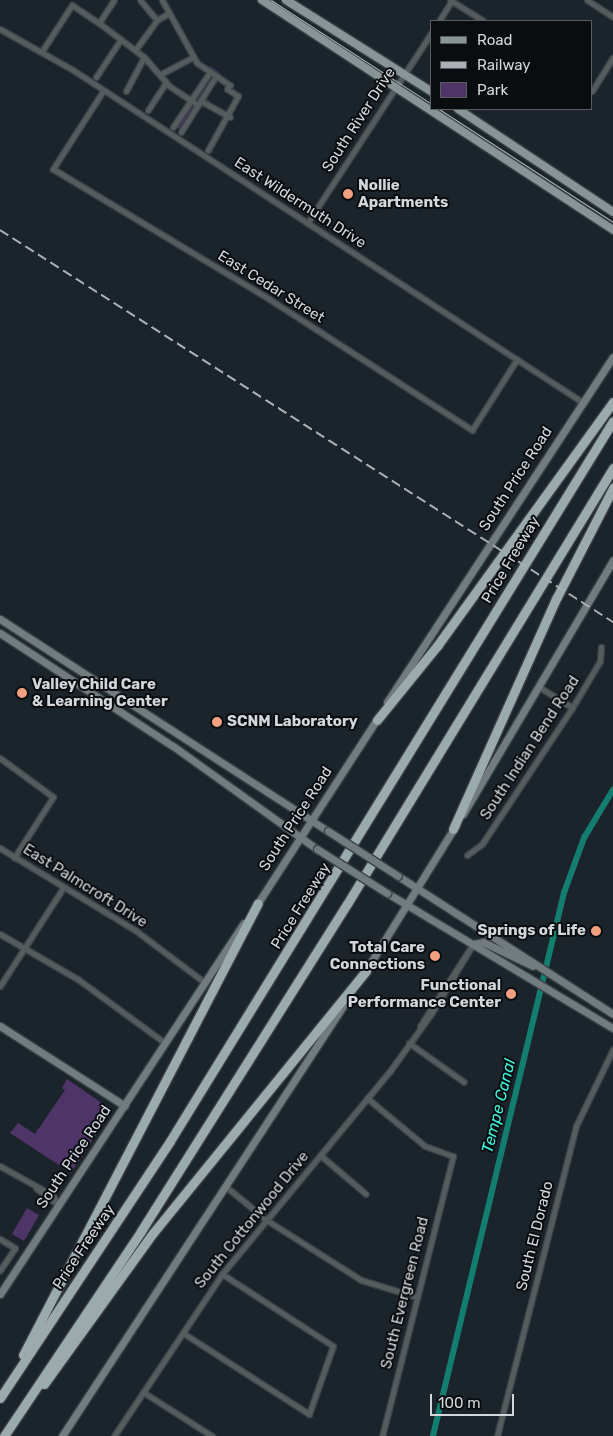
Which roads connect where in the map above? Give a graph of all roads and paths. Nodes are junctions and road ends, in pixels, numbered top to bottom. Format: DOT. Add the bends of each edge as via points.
graph roads {
  1 [pos="114,0"];
  2 [pos="140,0"];
  3 [pos="162,0"];
  4 [pos="262,0"];
  5 [pos="286,0"];
  6 [pos="451,0"];
  7 [pos="587,0"];
  8 [pos="169,13"];
  9 [pos="613,17"];
  10 [pos="157,20"];
  11 [pos="440,20"];
  12 [pos="481,20"];
  13 [pos="100,23"];
  14 [pos="0,29"];
  15 [pos="430,35"];
  16 [pos="121,39"];
  17 [pos="136,49"];
  18 [pos="42,51"];
  19 [pos="144,57"];
  20 [pos="193,57"];
  21 [pos="613,58"];
  22 [pos="210,72"];
  23 [pos="161,74"];
  24 [pos="404,74"];
  25 [pos="216,76"];
  26 [pos="96,77"];
  27 [pos="166,82"];
  28 [pos="395,89"];
  29 [pos="593,89"];
  30 [pos="104,91"];
  31 [pos="126,91"];
  32 [pos="430,91"];
  33 [pos="191,100"];
  34 [pos="200,103"];
  35 [pos="148,110"];
  36 [pos="460,110"];
  37 [pos="230,117"];
  38 [pos="173,127"];
  39 [pos="180,132"];
  40 [pos="208,150"];
  41 [pos="613,212"];
  42 [pos="308,222"];
  43 [pos="613,230"];
  44 [pos="613,357"];
  45 [pos="517,360"];
  46 [pos="582,402"];
  47 [pos="613,402"];
  48 [pos="613,421"];
  49 [pos="613,468"];
  50 [pos="613,488"];
  51 [pos="613,560"];
  52 [pos="0,619"];
  53 [pos="0,633"];
  54 [pos="601,647"];
  55 [pos="539,687"];
  56 [pos="111,691"];
  57 [pos="104,701"];
  58 [pos="572,708"];
  59 [pos="377,720"];
  60 [pos="180,736"];
  61 [pos="173,746"];
  62 [pos="0,758"];
  63 [pos="310,820"];
  64 [pos="453,829"];
  65 [pos="300,837"];
  66 [pos="0,848"];
  67 [pos="467,855"];
  68 [pos="14,858"];
  69 [pos="63,888"];
  70 [pos="417,888"];
  71 [pos="258,903"];
  72 [pos="407,906"];
  73 [pos="0,934"];
  74 [pos="473,944"];
  75 [pos="24,949"];
  76 [pos="538,966"];
  77 [pos="366,971"];
  78 [pos="446,979"];
  79 [pos="204,982"];
  80 [pos="0,986"];
  81 [pos="446,991"];
  82 [pos="613,1014"];
  83 [pos="0,1026"];
  84 [pos="420,1026"];
  85 [pos="613,1028"];
  86 [pos="165,1043"];
  87 [pos="409,1043"];
  88 [pos="613,1049"];
  89 [pos="464,1082"];
  90 [pos="367,1098"];
  91 [pos="125,1106"];
  92 [pos="320,1155"];
  93 [pos="0,1166"];
  94 [pos="225,1186"];
  95 [pos="366,1194"];
  96 [pos="59,1204"];
  97 [pos="268,1221"];
  98 [pos="0,1239"];
  99 [pos="0,1270"];
  100 [pos="222,1274"];
  101 [pos="0,1294"];
  102 [pos="417,1297"];
  103 [pos="182,1333"];
  104 [pos="143,1392"];
  105 [pos="1,1397"];
  106 [pos="21,1410"];
  107 [pos="4,1436"];
  108 [pos="62,1436"];
  109 [pos="114,1436"];
  110 [pos="212,1436"];
  111 [pos="382,1436"];
  112 [pos="497,1436"];
  1 -- 13 [label="street"];
  2 -- 10 [label="street"];
  3 -- 8 [label="street"];
  4 -- 28 [label="main road"];
  5 -- 24 [label="main road"];
  6 -- 11 [label="street"];
  6 -- 12 [label="street"];
  7 -- 9 [label="street"];
  8 -- 10 [label="street"];
  8 -- 20 [label="street"];
  10 -- 17 [label="street"];
  13 -- 16 [label="street"];
  13 -- 18 [label="street" via="72,5"];
  14 -- 18 [label="street, East Wildermuth Drive"];
  15 -- 24 [label="street, South River Drive"];
  16 -- 17 [label="street"];
  16 -- 26 [label="street"];
  17 -- 19 [label="street"];
  18 -- 30 [label="street, East Wildermuth Drive"];
  19 -- 23 [label="street"];
  19 -- 31 [label="street"];
  20 -- 22 [label="street"];
  20 -- 23 [label="street"];
  21 -- 29 [label="street"];
  22 -- 25 [label="street"];
  22 -- 33 [label="street"];
  23 -- 27 [label="street"];
  24 -- 28 [label="street, South River Drive"];
  24 -- 32 [label="main road"];
  25 -- 34 [label="street"];
  25 -- 37 [label="street" via="230,85 227,89 238,96"];
  27 -- 33 [label="street"];
  27 -- 35 [label="street"];
  28 -- 42 [label="street, South River Drive"];
  28 -- 43 [label="main road"];
  30 -- 42 [label="street, East Wildermuth Drive"];
  30 -- 45 [label="street, East Cedar Street" via="53,169 269,299 472,430"];
  33 -- 34 [label="street"];
  33 -- 38 [label="street"];
  34 -- 37 [label="street"];
  34 -- 39 [label="street"];
  36 -- 41 [label="main road"];
  37 -- 40 [label="street"];
  42 -- 45 [label="street, East Wildermuth Drive"];
  44 -- 46 [label="main road, South Price Road"];
  45 -- 46 [label="street, East Wildermuth Drive"];
  46 -- 59 [label="main road, South Price Road"];
  47 -- 59 [label="highway" via="437,646"];
  48 -- 105 [label="highway, Price Freeway" via="191,1108"];
  49 -- 106 [label="highway" via="347,904 141,1231"];
  50 -- 64 [label="highway" via="560,593"];
  51 -- 55 [label="main road"];
  52 -- 56 [label="main road"];
  53 -- 57 [label="main road"];
  54 -- 58 [label="street, South Indian Bend Road" via="600,661"];
  55 -- 58 [label="street"];
  55 -- 64 [label="main road"];
  56 -- 57 [label="main road"];
  56 -- 60 [label="main road"];
  57 -- 61 [label="main road"];
  58 -- 67 [label="street, South Indian Bend Road" via="482,844"];
  59 -- 63 [label="main road, South Price Road"];
  60 -- 61 [label="main road"];
  60 -- 63 [label="main road"];
  61 -- 65 [label="main road"];
  62 -- 68 [label="street" via="53,797"];
  63 -- 65 [label="main road, South Price Road"];
  63 -- 70 [label="main road, bridge"];
  64 -- 70 [label="main road"];
  65 -- 71 [label="main road, South Price Road"];
  65 -- 72 [label="main road, bridge"];
  66 -- 68 [label="street, East Palmcroft Drive"];
  68 -- 69 [label="street, East Palmcroft Drive"];
  69 -- 75 [label="street"];
  69 -- 79 [label="street, East Palmcroft Drive" via="135,930"];
  70 -- 72 [label="main road"];
  70 -- 76 [label="main road"];
  71 -- 79 [label="main road, South Price Road"];
  71 -- 105 [label="highway"];
  72 -- 74 [label="main road"];
  72 -- 77 [label="main road"];
  73 -- 75 [label="street"];
  74 -- 76 [label="main road" via="483,942"];
  74 -- 78 [label="street, South Cottonwood Drive"];
  74 -- 81 [label="street, South Cottonwood Drive"];
  74 -- 85 [label="main road"];
  75 -- 80 [label="street"];
  75 -- 86 [label="street" via="79,980"];
  76 -- 82 [label="main road"];
  77 -- 94 [label="main road"];
  77 -- 106 [label="highway" via="188,1188 62,1364"];
  78 -- 81 [label="street"];
  78 -- 84 [label="street, South Cottonwood Drive"];
  79 -- 86 [label="main road, South Price Road"];
  81 -- 84 [label="street, South Cottonwood Drive"];
  83 -- 91 [label="main road"];
  84 -- 87 [label="street, South Cottonwood Drive"];
  86 -- 91 [label="main road, South Price Road"];
  87 -- 89 [label="street"];
  87 -- 90 [label="street, South Cottonwood Drive"];
  88 -- 112 [label="street, South El Dorado" via="576,1126"];
  90 -- 92 [label="street, South Cottonwood Drive"];
  90 -- 102 [label="street, South Evergreen Road" via="425,1146 453,1156"];
  91 -- 96 [label="main road, South Price Road"];
  92 -- 95 [label="street"];
  92 -- 97 [label="street, South Cottonwood Drive"];
  93 -- 96 [label="street"];
  94 -- 97 [label="street"];
  94 -- 108 [label="main road"];
  96 -- 101 [label="main road, South Price Road"];
  97 -- 100 [label="street, South Cottonwood Drive"];
  97 -- 102 [label="street" via="366,1283"];
  98 -- 99 [label="street" via="15,1248"];
  100 -- 103 [label="street, South Cottonwood Drive"];
  100 -- 103 [label="street" via="333,1346 309,1414"];
  102 -- 111 [label="street, South Evergreen Road"];
  103 -- 104 [label="street, South Cottonwood Drive"];
  104 -- 109 [label="street, South Cottonwood Drive"];
  104 -- 110 [label="street"];
  106 -- 107 [label="highway"];
}
